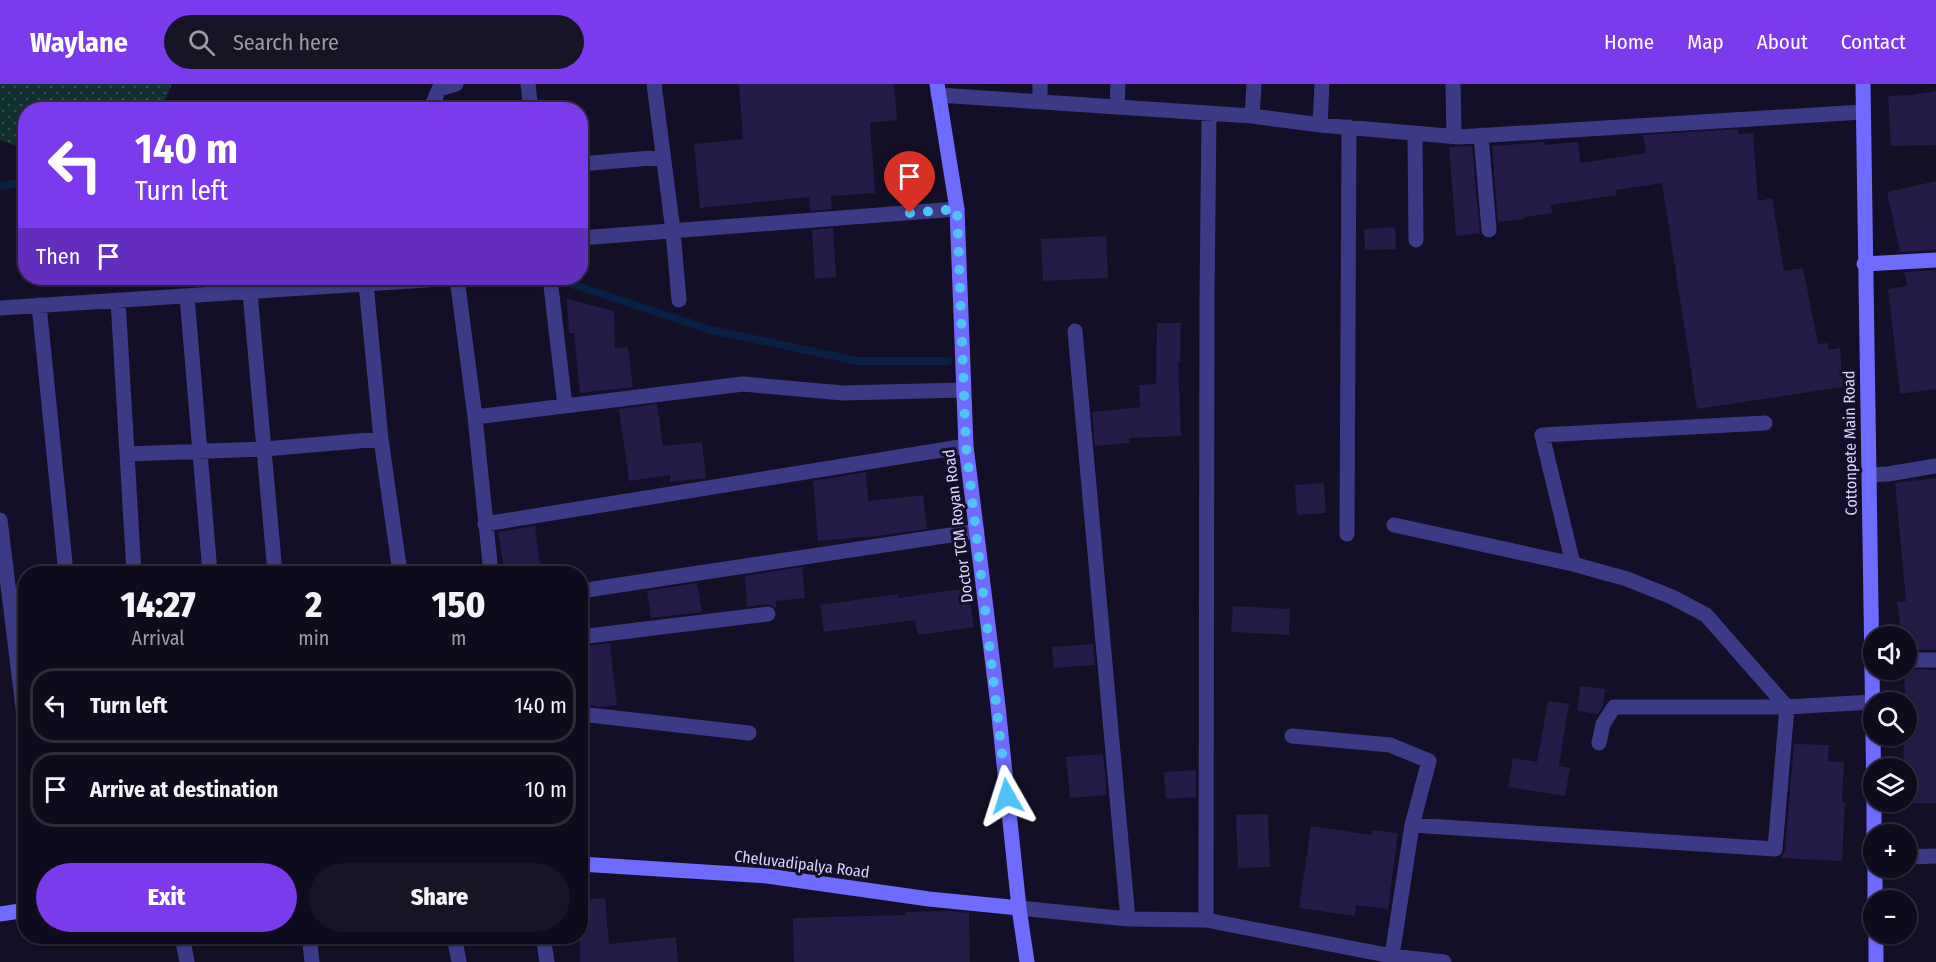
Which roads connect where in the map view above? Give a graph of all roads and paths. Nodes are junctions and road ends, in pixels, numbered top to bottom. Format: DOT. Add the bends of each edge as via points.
graph roads {
  1 [pos="456,84"];
  2 [pos="528,84"];
  3 [pos="654,84"];
  4 [pos="1040,84"];
  5 [pos="1118,84"];
  6 [pos="1254,84"];
  7 [pos="1323,84"];
  8 [pos="1453,84"];
  9 [pos="1863,84"];
  10 [pos="938,90"];
  11 [pos="433,102"];
  12 [pos="530,102"];
  13 [pos="1040,102"];
  14 [pos="1117,107"];
  15 [pos="1863,112"];
  16 [pos="1209,113"];
  17 [pos="1252,116"];
  18 [pos="1320,125"];
  19 [pos="1349,127"];
  20 [pos="1415,133"];
  21 [pos="1480,135"];
  22 [pos="1454,136"];
  23 [pos="663,157"];
  24 [pos="588,163"];
  25 [pos="957,209"];
  26 [pos="1489,230"];
  27 [pos="673,231"];
  28 [pos="588,237"];
  29 [pos="1416,240"];
  30 [pos="1936,260"];
  31 [pos="1864,264"];
  32 [pos="352,285"];
  33 [pos="366,285"];
  34 [pos="458,285"];
  35 [pos="550,285"];
  36 [pos="250,292"];
  37 [pos="187,296"];
  38 [pos="118,300"];
  39 [pos="679,300"];
  40 [pos="39,305"];
  41 [pos="0,308"];
  42 [pos="1075,331"];
  43 [pos="963,390"];
  44 [pos="565,406"];
  45 [pos="475,417"];
  46 [pos="1765,423"];
  47 [pos="381,439"];
  48 [pos="966,446"];
  49 [pos="265,449"];
  50 [pos="200,453"];
  51 [pos="127,454"];
  52 [pos="1936,466"];
  53 [pos="1869,475"];
  54 [pos="0,520"];
  55 [pos="485,524"];
  56 [pos="1394,525"];
  57 [pos="977,531"];
  58 [pos="1347,534"];
  59 [pos="1573,564"];
  60 [pos="65,566"];
  61 [pos="134,566"];
  62 [pos="209,566"];
  63 [pos="275,566"];
  64 [pos="399,566"];
  65 [pos="490,566"];
  66 [pos="588,590"];
  67 [pos="768,614"];
  68 [pos="1872,626"];
  69 [pos="588,636"];
  70 [pos="1917,660"];
  71 [pos="1936,660"];
  72 [pos="18,667"];
  73 [pos="1863,703"];
  74 [pos="1787,707"];
  75 [pos="588,715"];
  76 [pos="750,733"];
  77 [pos="1292,736"];
  78 [pos="1599,743"];
  79 [pos="1412,825"];
  80 [pos="1936,856"];
  81 [pos="1917,857"];
  82 [pos="588,865"];
  83 [pos="1019,908"];
  84 [pos="18,911"];
  85 [pos="0,914"];
  86 [pos="1128,919"];
  87 [pos="1206,920"];
  88 [pos="184,944"];
  89 [pos="310,944"];
  90 [pos="456,944"];
  91 [pos="544,944"];
  92 [pos="1876,944"];
  93 [pos="1343,946"];
  94 [pos="1392,956"];
  95 [pos="187,962"];
  96 [pos="312,962"];
  97 [pos="459,962"];
  98 [pos="547,962"];
  99 [pos="1028,962"];
  100 [pos="1345,962"];
  101 [pos="1444,962"];
  102 [pos="1876,962"];
  1 -- 11 [label="street" via="439,89"];
  2 -- 12 [label="street"];
  3 -- 23 [label="street"];
  4 -- 13 [label="street"];
  5 -- 14 [label="street"];
  6 -- 17 [label="street"];
  7 -- 18 [label="street"];
  8 -- 22 [label="street"];
  9 -- 15 [label="main road, Cottonpete Main Road"];
  10 -- 13 [label="street"];
  10 -- 25 [label="main road, Doctor TCM Royan Road"];
  13 -- 14 [label="street"];
  14 -- 16 [label="street"];
  15 -- 21 [label="street"];
  15 -- 31 [label="main road, Cottonpete Main Road"];
  16 -- 17 [label="street"];
  16 -- 87 [label="street"];
  17 -- 18 [label="street"];
  18 -- 19 [label="street"];
  19 -- 20 [label="street"];
  19 -- 58 [label="street"];
  20 -- 22 [label="street"];
  20 -- 29 [label="street"];
  21 -- 22 [label="street"];
  21 -- 26 [label="street"];
  23 -- 24 [label="street"];
  23 -- 27 [label="street"];
  25 -- 27 [label="street"];
  25 -- 43 [label="main road, Doctor TCM Royan Road"];
  27 -- 28 [label="street"];
  27 -- 39 [label="street"];
  30 -- 31 [label="main road"];
  31 -- 53 [label="main road, Cottonpete Main Road"];
  32 -- 36 [label="street"];
  33 -- 47 [label="street"];
  34 -- 45 [label="street"];
  35 -- 44 [label="street"];
  36 -- 37 [label="street"];
  36 -- 49 [label="street"];
  37 -- 38 [label="street"];
  37 -- 50 [label="street"];
  38 -- 40 [label="street"];
  38 -- 51 [label="street"];
  40 -- 41 [label="street"];
  40 -- 60 [label="street"];
  42 -- 86 [label="street"];
  43 -- 44 [label="street" via="843,393 743,384"];
  43 -- 48 [label="main road, Doctor TCM Royan Road"];
  44 -- 45 [label="street"];
  45 -- 55 [label="street"];
  46 -- 59 [label="street" via="1542,435"];
  47 -- 49 [label="street"];
  47 -- 64 [label="street"];
  48 -- 55 [label="street"];
  48 -- 57 [label="main road, Doctor TCM Royan Road"];
  49 -- 50 [label="street"];
  49 -- 63 [label="street"];
  50 -- 51 [label="street"];
  50 -- 62 [label="street"];
  51 -- 61 [label="street"];
  52 -- 53 [label="street"];
  53 -- 68 [label="main road, Cottonpete Main Road"];
  54 -- 72 [label="street"];
  55 -- 65 [label="street"];
  56 -- 59 [label="street"];
  57 -- 66 [label="street"];
  57 -- 83 [label="main road, Doctor TCM Royan Road"];
  59 -- 74 [label="street" via="1627,579 1706,615"];
  67 -- 69 [label="street"];
  70 -- 71 [label="street"];
  73 -- 74 [label="street"];
  74 -- 78 [label="street" via="1614,707"];
  74 -- 79 [label="street" via="1775,849"];
  75 -- 76 [label="street"];
  77 -- 79 [label="street" via="1390,745 1430,761"];
  79 -- 94 [label="street"];
  80 -- 81 [label="street"];
  82 -- 83 [label="main road, Cheluvadipalya Road" via="766,876"];
  83 -- 86 [label="street"];
  83 -- 99 [label="main road, Doctor TCM Royan Road"];
  84 -- 85 [label="main road"];
  86 -- 87 [label="street"];
  87 -- 93 [label="street"];
  88 -- 95 [label="street"];
  89 -- 96 [label="street"];
  90 -- 97 [label="street"];
  91 -- 98 [label="street"];
  92 -- 102 [label="main road"];
  93 -- 94 [label="street"];
  93 -- 100 [label="street"];
  94 -- 101 [label="street"];
}
